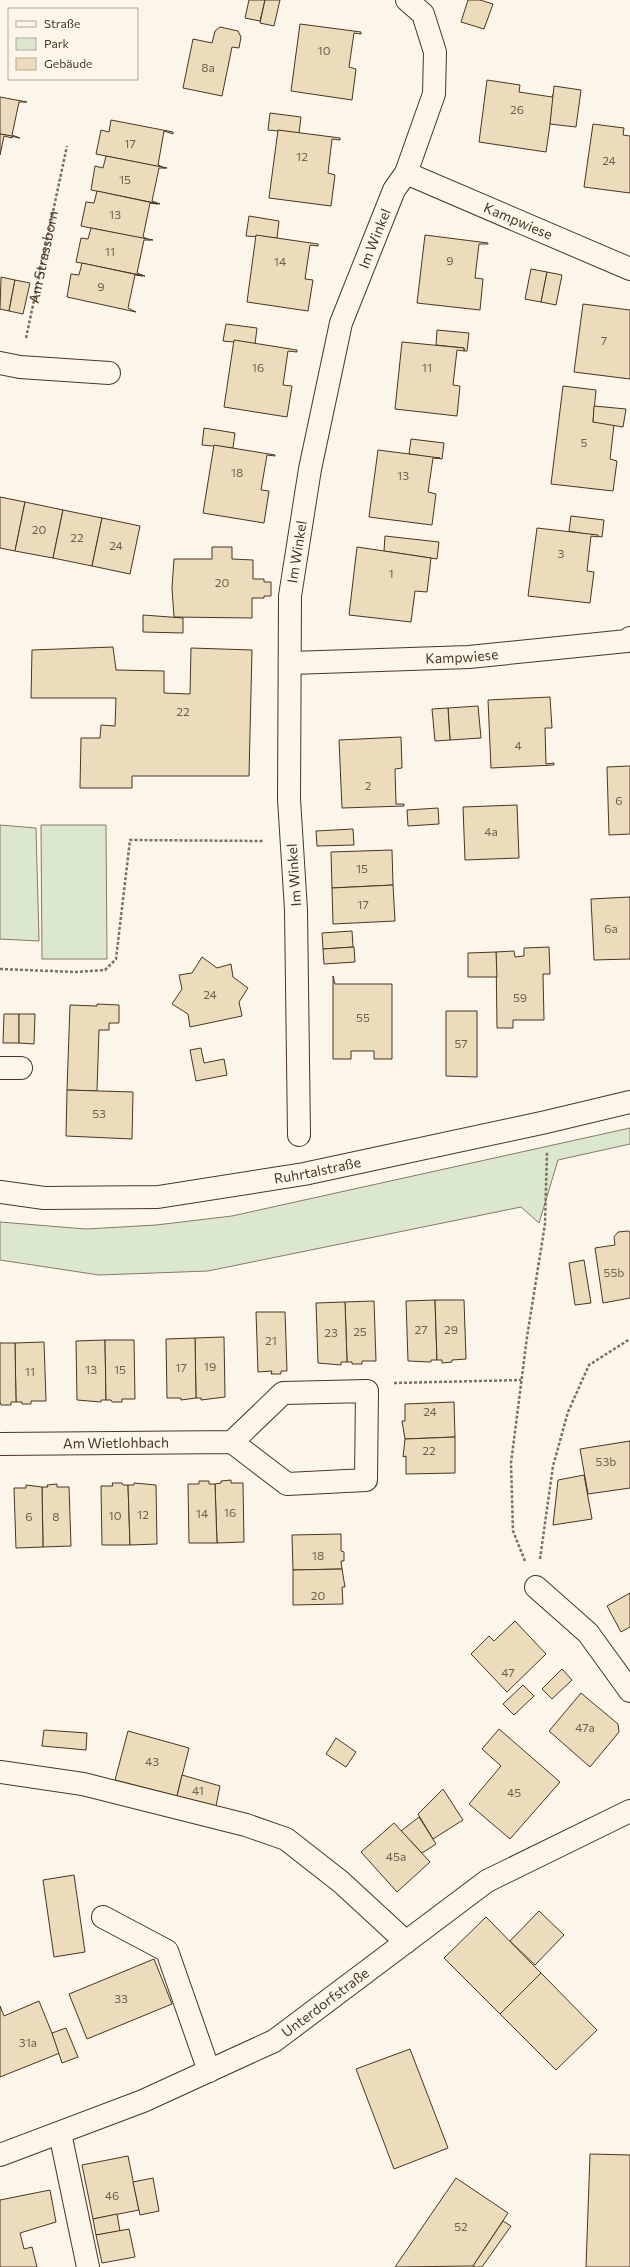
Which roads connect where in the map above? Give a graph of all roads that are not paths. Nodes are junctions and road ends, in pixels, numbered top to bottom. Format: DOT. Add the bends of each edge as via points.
graph roads {
  1 [pos="407,0"];
  2 [pos="406,173"];
  3 [pos="630,269"];
  4 [pos="10,365"];
  5 [pos="109,373"];
  6 [pos="630,638"];
  7 [pos="291,663"];
  8 [pos="0,1068"];
  9 [pos="21,1068"];
  10 [pos="630,1102"];
  11 [pos="299,1135"];
  12 [pos="0,1192"];
  13 [pos="232,1442"];
  14 [pos="0,1444"];
  15 [pos="536,1587"];
  16 [pos="630,1691"];
  17 [pos="0,1772"];
  18 [pos="630,1811"];
  19 [pos="103,1917"];
  20 [pos="406,1942"];
  21 [pos="209,2071"];
  22 [pos="60,2133"];
  23 [pos="0,2156"];
  24 [pos="88,2267"];
  1 -- 2 [label="street, Im Winkel" via="423,14 435,52 434,94"];
  2 -- 3 [label="street, Kampwiese"];
  2 -- 7 [label="street, Im Winkel" via="394,190 341,323 310,469 290,596"];
  4 -- 5 [label="street"];
  6 -- 7 [label="street, Kampwiese" via="627,641 469,657"];
  7 -- 11 [label="street, Im Winkel" via="289,799 296,910"];
  8 -- 9 [label="street"];
  10 -- 12 [label="street, Ruhrtalstraße" via="304,1174 158,1197 44,1198"];
  13 -- 13 [label="street" via="284,1393 367,1391 366,1480 287,1484"];
  13 -- 14 [label="street, Am Wietlohbach"];
  15 -- 16 [label="street" via="588,1633"];
  17 -- 20 [label="street" via="83,1784 246,1825 286,1839 341,1882"];
  18 -- 20 [label="street, Unterdorfstraße" via="488,1881"];
  19 -- 21 [label="street" via="167,1951"];
  20 -- 21 [label="street, Unterdorfstraße" via="274,2041"];
  21 -- 22 [label="street, Unterdorfstraße" via="143,2101"];
  22 -- 23 [label="street, Unterdorfstraße"];
  22 -- 24 [label="street"];
}
